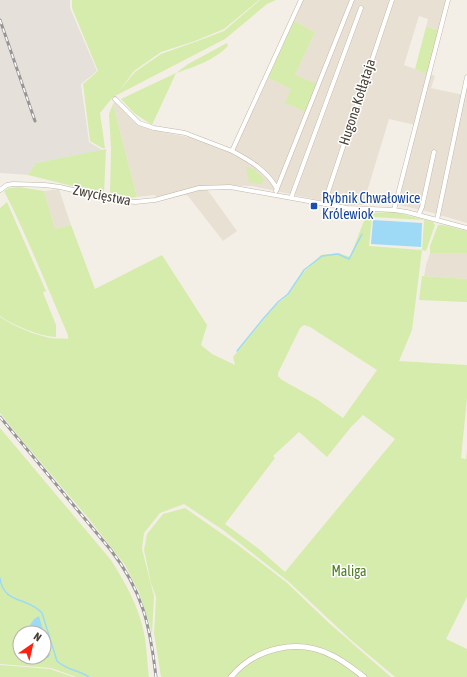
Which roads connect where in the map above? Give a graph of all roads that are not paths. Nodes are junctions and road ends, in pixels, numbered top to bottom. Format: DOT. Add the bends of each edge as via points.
graph roads {
  1 [pos="301,0"];
  2 [pos="352,0"];
  3 [pos="392,0"];
  4 [pos="448,0"];
  5 [pos="362,8"];
  6 [pos="467,77"];
  7 [pos="115,99"];
  8 [pos="232,151"];
  9 [pos="434,152"];
  10 [pos="276,189"];
  11 [pos="0,190"];
  12 [pos="275,195"];
  13 [pos="291,198"];
  14 [pos="324,204"];
  15 [pos="394,210"];
  16 [pos="419,214"];
  17 [pos="437,220"];
  18 [pos="467,228"];
  19 [pos="231,677"];
  20 [pos="364,677"];
  1 -- 8 [label="street"];
  2 -- 10 [label="street"];
  3 -- 14 [label="street, Hugona Kołłątaja"];
  4 -- 15 [label="street"];
  5 -- 13 [label="street"];
  6 -- 17 [label="street"];
  7 -- 8 [label="street" via="139,122 154,128 185,133"];
  8 -- 10 [label="street" via="255,165 271,180"];
  9 -- 16 [label="street"];
  10 -- 12 [label="street"];
  11 -- 12 [label="street, Zwycięstwa" via="10,184 45,185 129,202 149,201 188,190 212,187 238,188"];
  12 -- 13 [label="street, Zwycięstwa"];
  13 -- 14 [label="street, Zwycięstwa"];
  14 -- 15 [label="street, Zwycięstwa" via="347,208"];
  15 -- 16 [label="street, Zwycięstwa"];
  16 -- 17 [label="street, Zwycięstwa"];
  17 -- 18 [label="street, Zwycięstwa"];
  19 -- 20 [label="street" via="243,665 261,654 278,648 297,646 331,654"];
}
